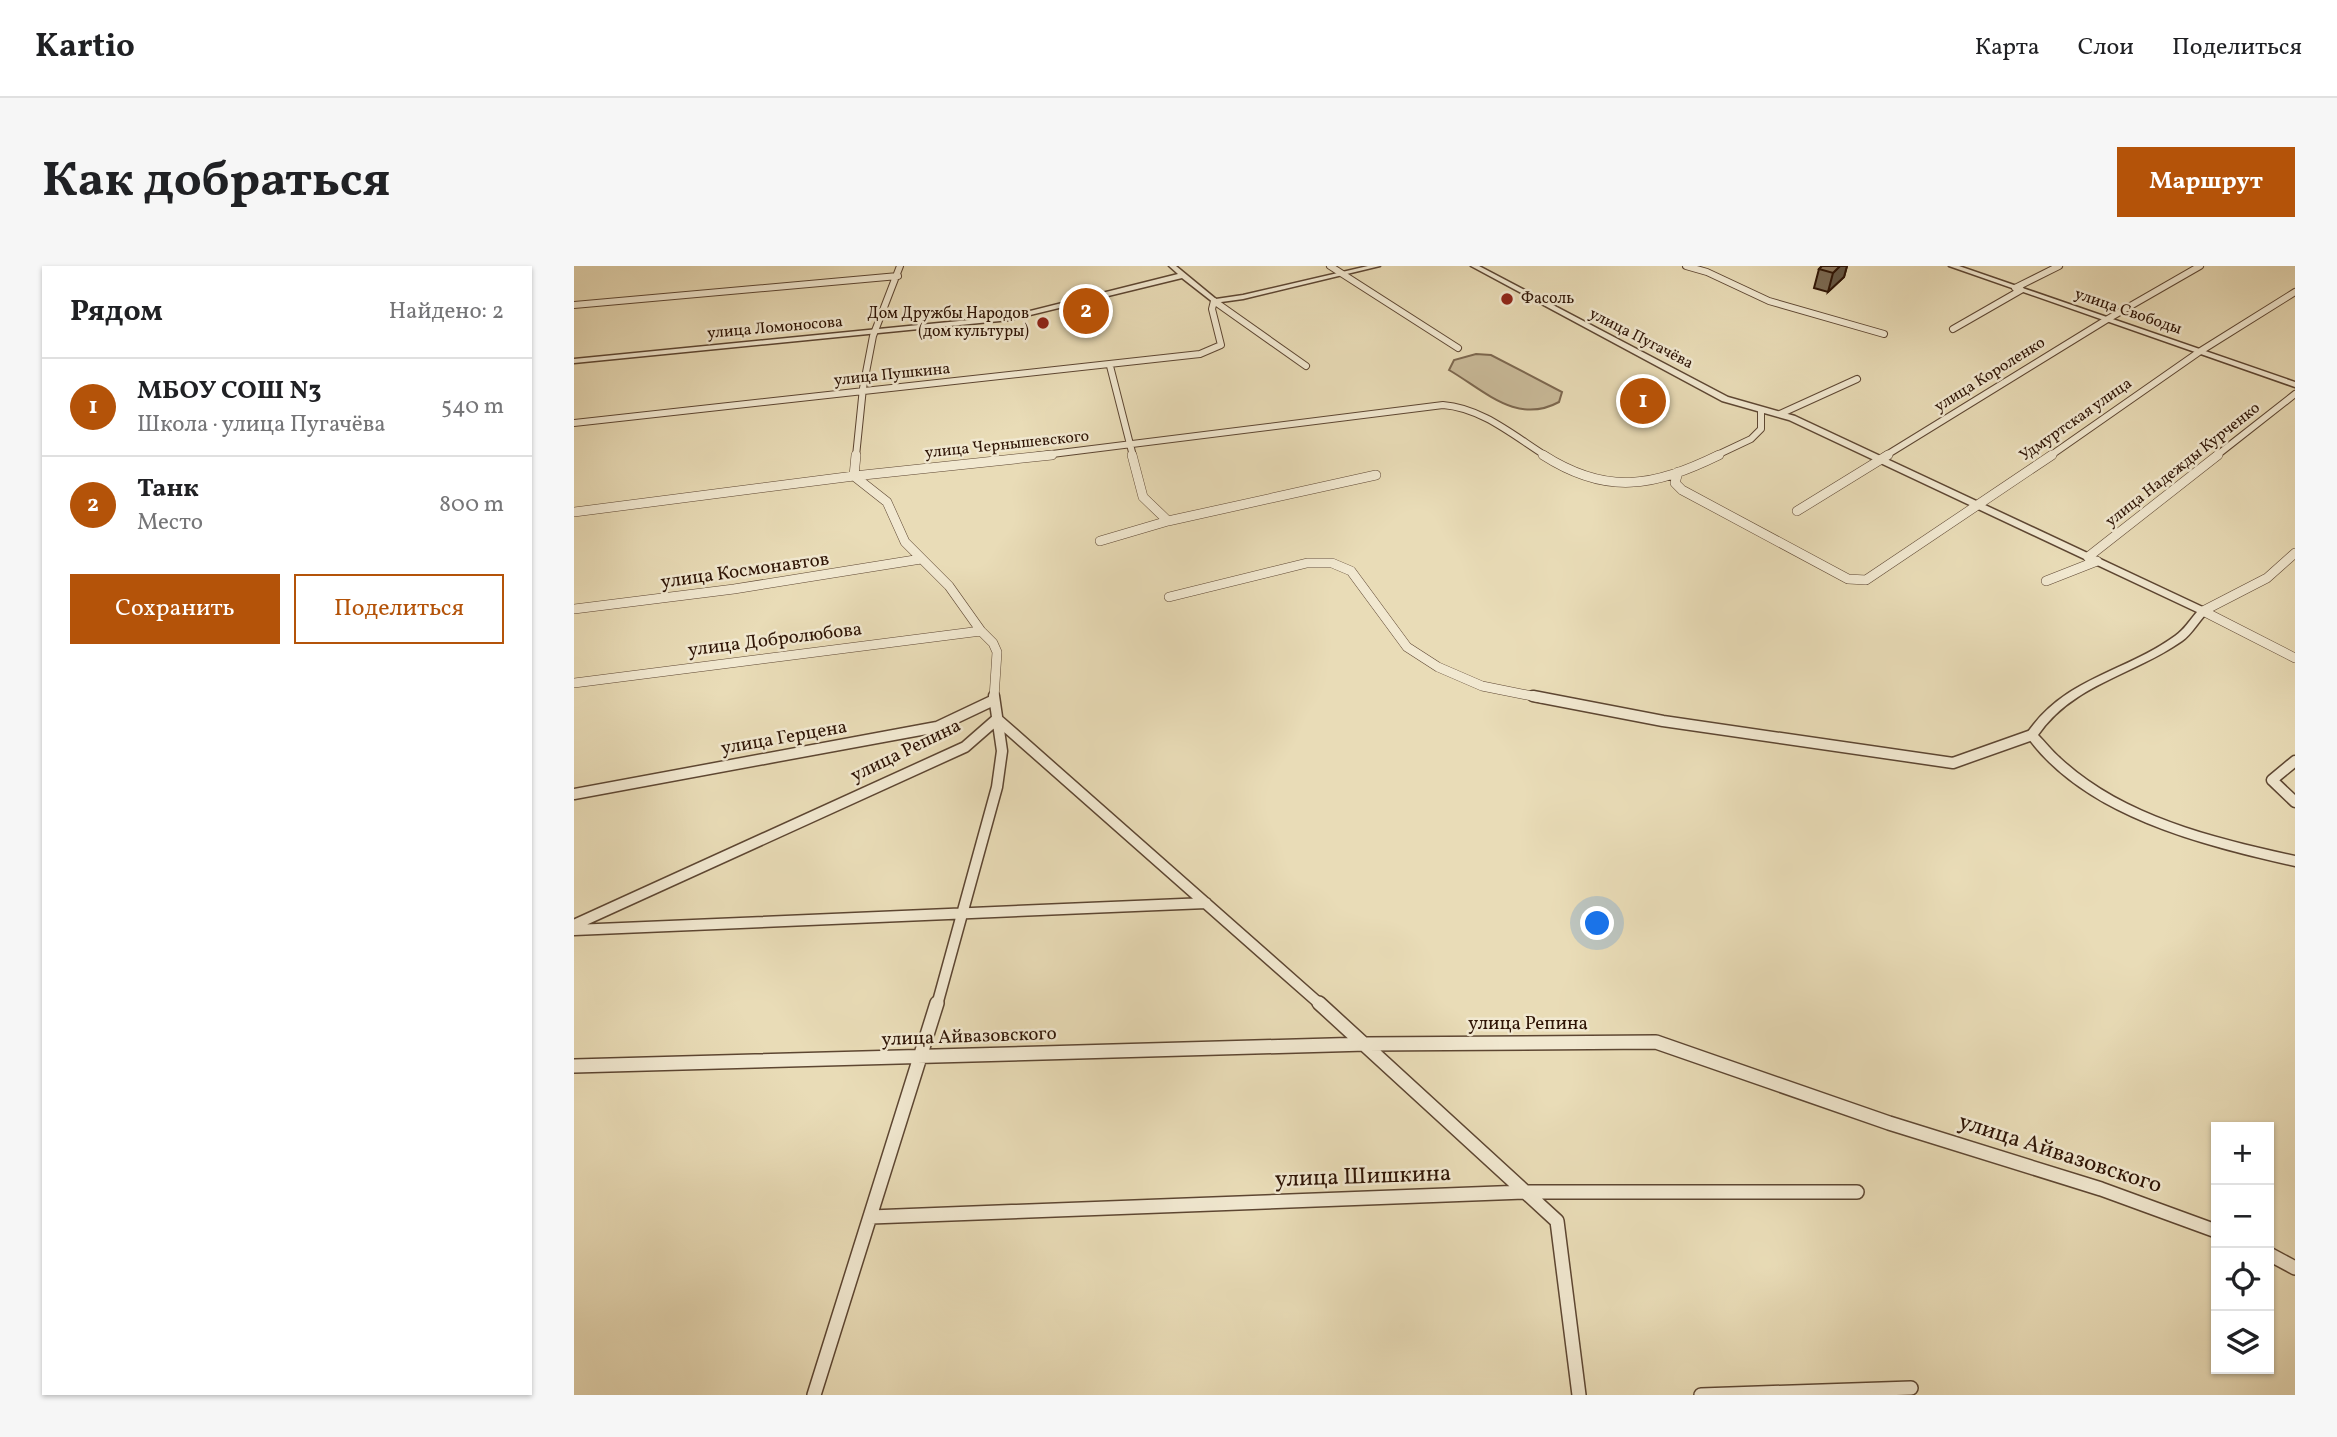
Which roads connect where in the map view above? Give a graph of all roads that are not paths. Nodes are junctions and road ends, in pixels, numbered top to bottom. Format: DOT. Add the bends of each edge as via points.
graph roads {
  1 [pos="900,266"];
  2 [pos="1172,266"];
  3 [pos="1330,266"];
  4 [pos="1377,266"];
  5 [pos="1474,266"];
  6 [pos="1686,266"];
  7 [pos="1952,266"];
  8 [pos="2059,266"];
  9 [pos="2200,266"];
  10 [pos="1342,274"];
  11 [pos="1184,275"];
  12 [pos="898,276"];
  13 [pos="2018,289"];
  14 [pos="2295,292"];
  15 [pos="1214,301"];
  16 [pos="574,306"];
  17 [pos="2106,320"];
  18 [pos="1954,329"];
  19 [pos="873,333"];
  20 [pos="1884,334"];
  21 [pos="1458,348"];
  22 [pos="2199,352"];
  23 [pos="574,361"];
  24 [pos="1110,366"];
  25 [pos="1306,366"];
  26 [pos="1857,379"];
  27 [pos="2295,385"];
  28 [pos="862,392"];
  29 [pos="2295,394"];
  30 [pos="1762,410"];
  31 [pos="1780,414"];
  32 [pos="574,423"];
  33 [pos="1131,446"];
  34 [pos="1881,460"];
  35 [pos="1678,472"];
  36 [pos="1376,475"];
  37 [pos="854,476"];
  38 [pos="1979,506"];
  39 [pos="1797,511"];
  40 [pos="574,512"];
  41 [pos="1168,521"];
  42 [pos="1100,541"];
  43 [pos="2295,553"];
  44 [pos="921,559"];
  45 [pos="2092,559"];
  46 [pos="2046,580"];
  47 [pos="1169,597"];
  48 [pos="574,609"];
  49 [pos="2203,611"];
  50 [pos="981,631"];
  51 [pos="2295,658"];
  52 [pos="574,683"];
  53 [pos="994,699"];
  54 [pos="997,719"];
  55 [pos="2032,735"];
  56 [pos="2295,761"];
  57 [pos="574,794"];
  58 [pos="2295,802"];
  59 [pos="2295,861"];
  60 [pos="1206,904"];
  61 [pos="962,914"];
  62 [pos="574,925"];
  63 [pos="574,930"];
  64 [pos="1366,1044"];
  65 [pos="922,1058"];
  66 [pos="574,1066"];
  67 [pos="1889,1124"];
  68 [pos="1524,1192"];
  69 [pos="1857,1192"];
  70 [pos="872,1217"];
  71 [pos="2211,1229"];
  72 [pos="2274,1257"];
  73 [pos="2295,1268"];
  74 [pos="1911,1388"];
  75 [pos="814,1395"];
  76 [pos="1579,1395"];
  77 [pos="1701,1395"];
  1 -- 12 [label="street"];
  2 -- 11 [label="street"];
  3 -- 10 [label="street"];
  4 -- 10 [label="street"];
  5 -- 30 [label="street, улица Пугачёва" via="1725,398"];
  6 -- 20 [label="street" via="1769,300"];
  7 -- 13 [label="street, улица Свободы"];
  8 -- 13 [label="street"];
  9 -- 17 [label="street, улица Короленко"];
  10 -- 15 [label="street"];
  10 -- 21 [label="street"];
  11 -- 15 [label="street"];
  11 -- 19 [label="street, улица Ломоносова" via="1021,317"];
  12 -- 16 [label="street"];
  12 -- 19 [label="street"];
  13 -- 17 [label="street, улица Свободы"];
  13 -- 18 [label="street"];
  14 -- 22 [label="street, Удмуртская улица"];
  15 -- 24 [label="street, улица Пушкина" via="1222,342 1213,351"];
  15 -- 25 [label="street"];
  17 -- 22 [label="street, улица Свободы"];
  17 -- 34 [label="street, улица Короленко"];
  19 -- 23 [label="street, улица Ломоносова"];
  19 -- 28 [label="street"];
  22 -- 27 [label="street, улица Свободы"];
  22 -- 38 [label="street, Удмуртская улица"];
  24 -- 28 [label="street, улица Пушкина"];
  24 -- 33 [label="street"];
  26 -- 31 [label="street"];
  28 -- 32 [label="street, улица Пушкина"];
  28 -- 37 [label="street"];
  29 -- 45 [label="street, улица Надежды Курченко"];
  30 -- 31 [label="street, улица Пугачёва"];
  30 -- 35 [label="street" via="1758,434"];
  31 -- 34 [label="street, улица Пугачёва"];
  33 -- 35 [label="street, улица Чернышевского" via="1443,405 1474,411 1591,479 1636,484"];
  33 -- 37 [label="street, улица Чернышевского"];
  33 -- 41 [label="street" via="1146,502"];
  34 -- 38 [label="street, улица Пугачёва"];
  34 -- 39 [label="street, улица Короленко"];
  35 -- 38 [label="street, Удмуртская улица" via="1675,482 1682,489 1848,579 1866,580 1876,575"];
  36 -- 41 [label="street"];
  37 -- 40 [label="street, улица Чернышевского"];
  37 -- 44 [label="street" via="887,502 905,542"];
  38 -- 45 [label="street, улица Пугачёва"];
  41 -- 42 [label="street"];
  43 -- 49 [label="street" via="2267,578"];
  44 -- 48 [label="street, улица Космонавтов"];
  44 -- 50 [label="street"];
  45 -- 46 [label="street, улица Надежды Курченко"];
  45 -- 49 [label="street, улица Пугачёва"];
  47 -- 55 [label="street" via="1307,563 1343,565 1407,647 1482,686 1663,722 1953,763"];
  49 -- 51 [label="street"];
  49 -- 55 [label="street" via="2179,639 2069,697 2040,720"];
  50 -- 52 [label="street, улица Добролюбова"];
  50 -- 53 [label="street" via="997,652"];
  53 -- 54 [label="street"];
  53 -- 57 [label="street, улица Герцена" via="937,727"];
  54 -- 60 [label="street"];
  54 -- 61 [label="street" via="1002,751 997,787"];
  54 -- 62 [label="street, улица Репина" via="965,747"];
  55 -- 59 [label="street" via="2079,779 2153,819 2197,836"];
  56 -- 58 [label="street" via="2272,780"];
  60 -- 61 [label="street"];
  60 -- 64 [label="street"];
  61 -- 63 [label="street"];
  61 -- 65 [label="street"];
  64 -- 65 [label="street, улица Айвазовского"];
  64 -- 67 [label="street, улица Репина" via="1656,1042"];
  64 -- 68 [label="street"];
  65 -- 66 [label="street, улица Айвазовского"];
  65 -- 70 [label="street"];
  67 -- 71 [label="street, улица Айвазовского" via="2101,1189"];
  68 -- 69 [label="street, улица Шишкина"];
  68 -- 70 [label="street, улица Шишкина"];
  68 -- 76 [label="street" via="1557,1221"];
  70 -- 75 [label="street"];
  72 -- 73 [label="street"];
  74 -- 77 [label="street"];
}
